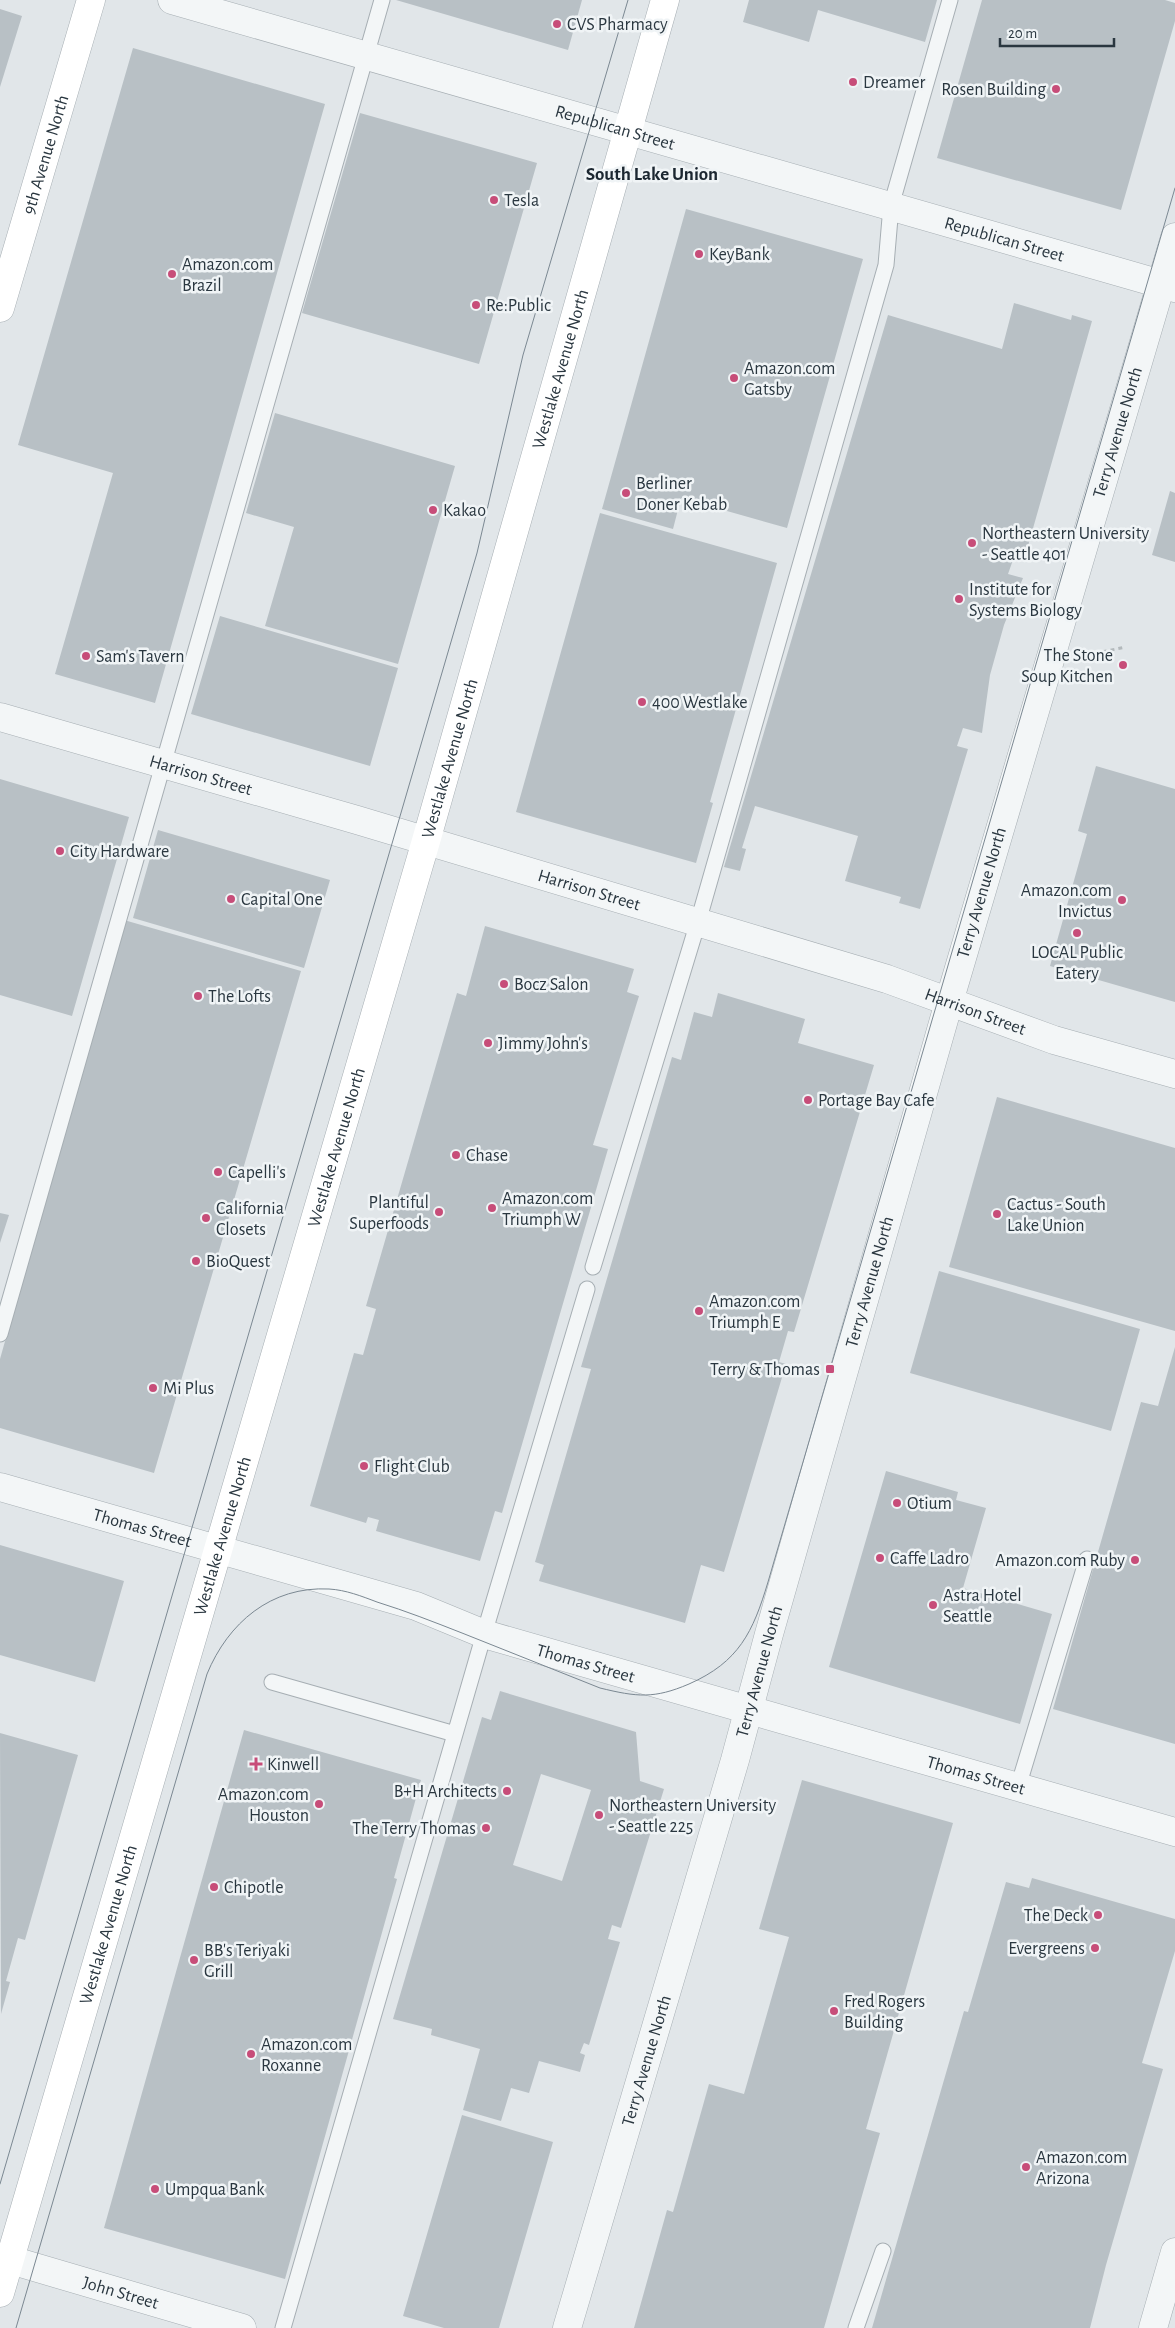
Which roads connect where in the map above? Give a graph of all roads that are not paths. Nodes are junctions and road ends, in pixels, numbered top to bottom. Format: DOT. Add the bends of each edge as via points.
graph roads {
  1 [pos="90,0"];
  2 [pos="172,0"];
  3 [pos="382,0"];
  4 [pos="665,0"];
  5 [pos="950,0"];
  6 [pos="365,56"];
  7 [pos="628,131"];
  8 [pos="890,206"];
  9 [pos="1175,238"];
  10 [pos="1168,286"];
  11 [pos="0,308"];
  12 [pos="0,717"];
  13 [pos="163,764"];
  14 [pos="426,841"];
  15 [pos="698,922"];
  16 [pos="949,1002"];
  17 [pos="1175,1074"];
  18 [pos="593,1268"];
  19 [pos="587,1289"];
  20 [pos="0,1334"];
  21 [pos="0,1488"];
  22 [pos="218,1550"];
  23 [pos="1087,1559"];
  24 [pos="484,1634"];
  25 [pos="272,1682"];
  26 [pos="749,1710"];
  27 [pos="455,1734"];
  28 [pos="1018,1787"];
  29 [pos="1175,1832"];
  30 [pos="883,2251"];
  31 [pos="1175,2252"];
  32 [pos="5,2258"];
  33 [pos="0,2293"];
  34 [pos="242,2328"];
  35 [pos="283,2328"];
  36 [pos="567,2328"];
  37 [pos="856,2328"];
  38 [pos="1153,2328"];
  1 -- 11 [label="main road, 9th Avenue North"];
  2 -- 6 [label="street, Republican Street"];
  3 -- 6 [label="lane"];
  4 -- 7 [label="main road, Westlake Avenue North"];
  5 -- 8 [label="lane"];
  6 -- 7 [label="street, Republican Street"];
  6 -- 13 [label="lane"];
  7 -- 8 [label="street, Republican Street"];
  7 -- 14 [label="main road, Westlake Avenue North"];
  8 -- 10 [label="street, Republican Street"];
  8 -- 15 [label="lane" via="886,265"];
  9 -- 10 [label="street, Terry Avenue North"];
  10 -- 16 [label="street, Terry Avenue North"];
  12 -- 13 [label="street, Harrison Street"];
  13 -- 14 [label="street, Harrison Street"];
  13 -- 20 [label="lane"];
  14 -- 15 [label="street, Harrison Street"];
  14 -- 22 [label="main road, Westlake Avenue North"];
  15 -- 16 [label="street, Harrison Street" via="886,979"];
  15 -- 18 [label="lane"];
  16 -- 17 [label="street, Harrison Street" via="1054,1040"];
  16 -- 26 [label="street, Terry Avenue North"];
  19 -- 24 [label="lane"];
  21 -- 22 [label="street, Thomas Street"];
  22 -- 24 [label="street, Thomas Street" via="416,1606"];
  22 -- 32 [label="main road, Westlake Avenue North"];
  23 -- 28 [label="lane"];
  24 -- 26 [label="street, Thomas Street"];
  24 -- 27 [label="lane"];
  25 -- 27 [label="lane"];
  26 -- 28 [label="street, Thomas Street"];
  26 -- 36 [label="street, Terry Avenue North"];
  27 -- 35 [label="lane"];
  28 -- 29 [label="street, Thomas Street"];
  30 -- 37 [label="lane"];
  31 -- 38 [label="street"];
  32 -- 33 [label="main road, Westlake Avenue North"];
  32 -- 34 [label="street, John Street"];
}
